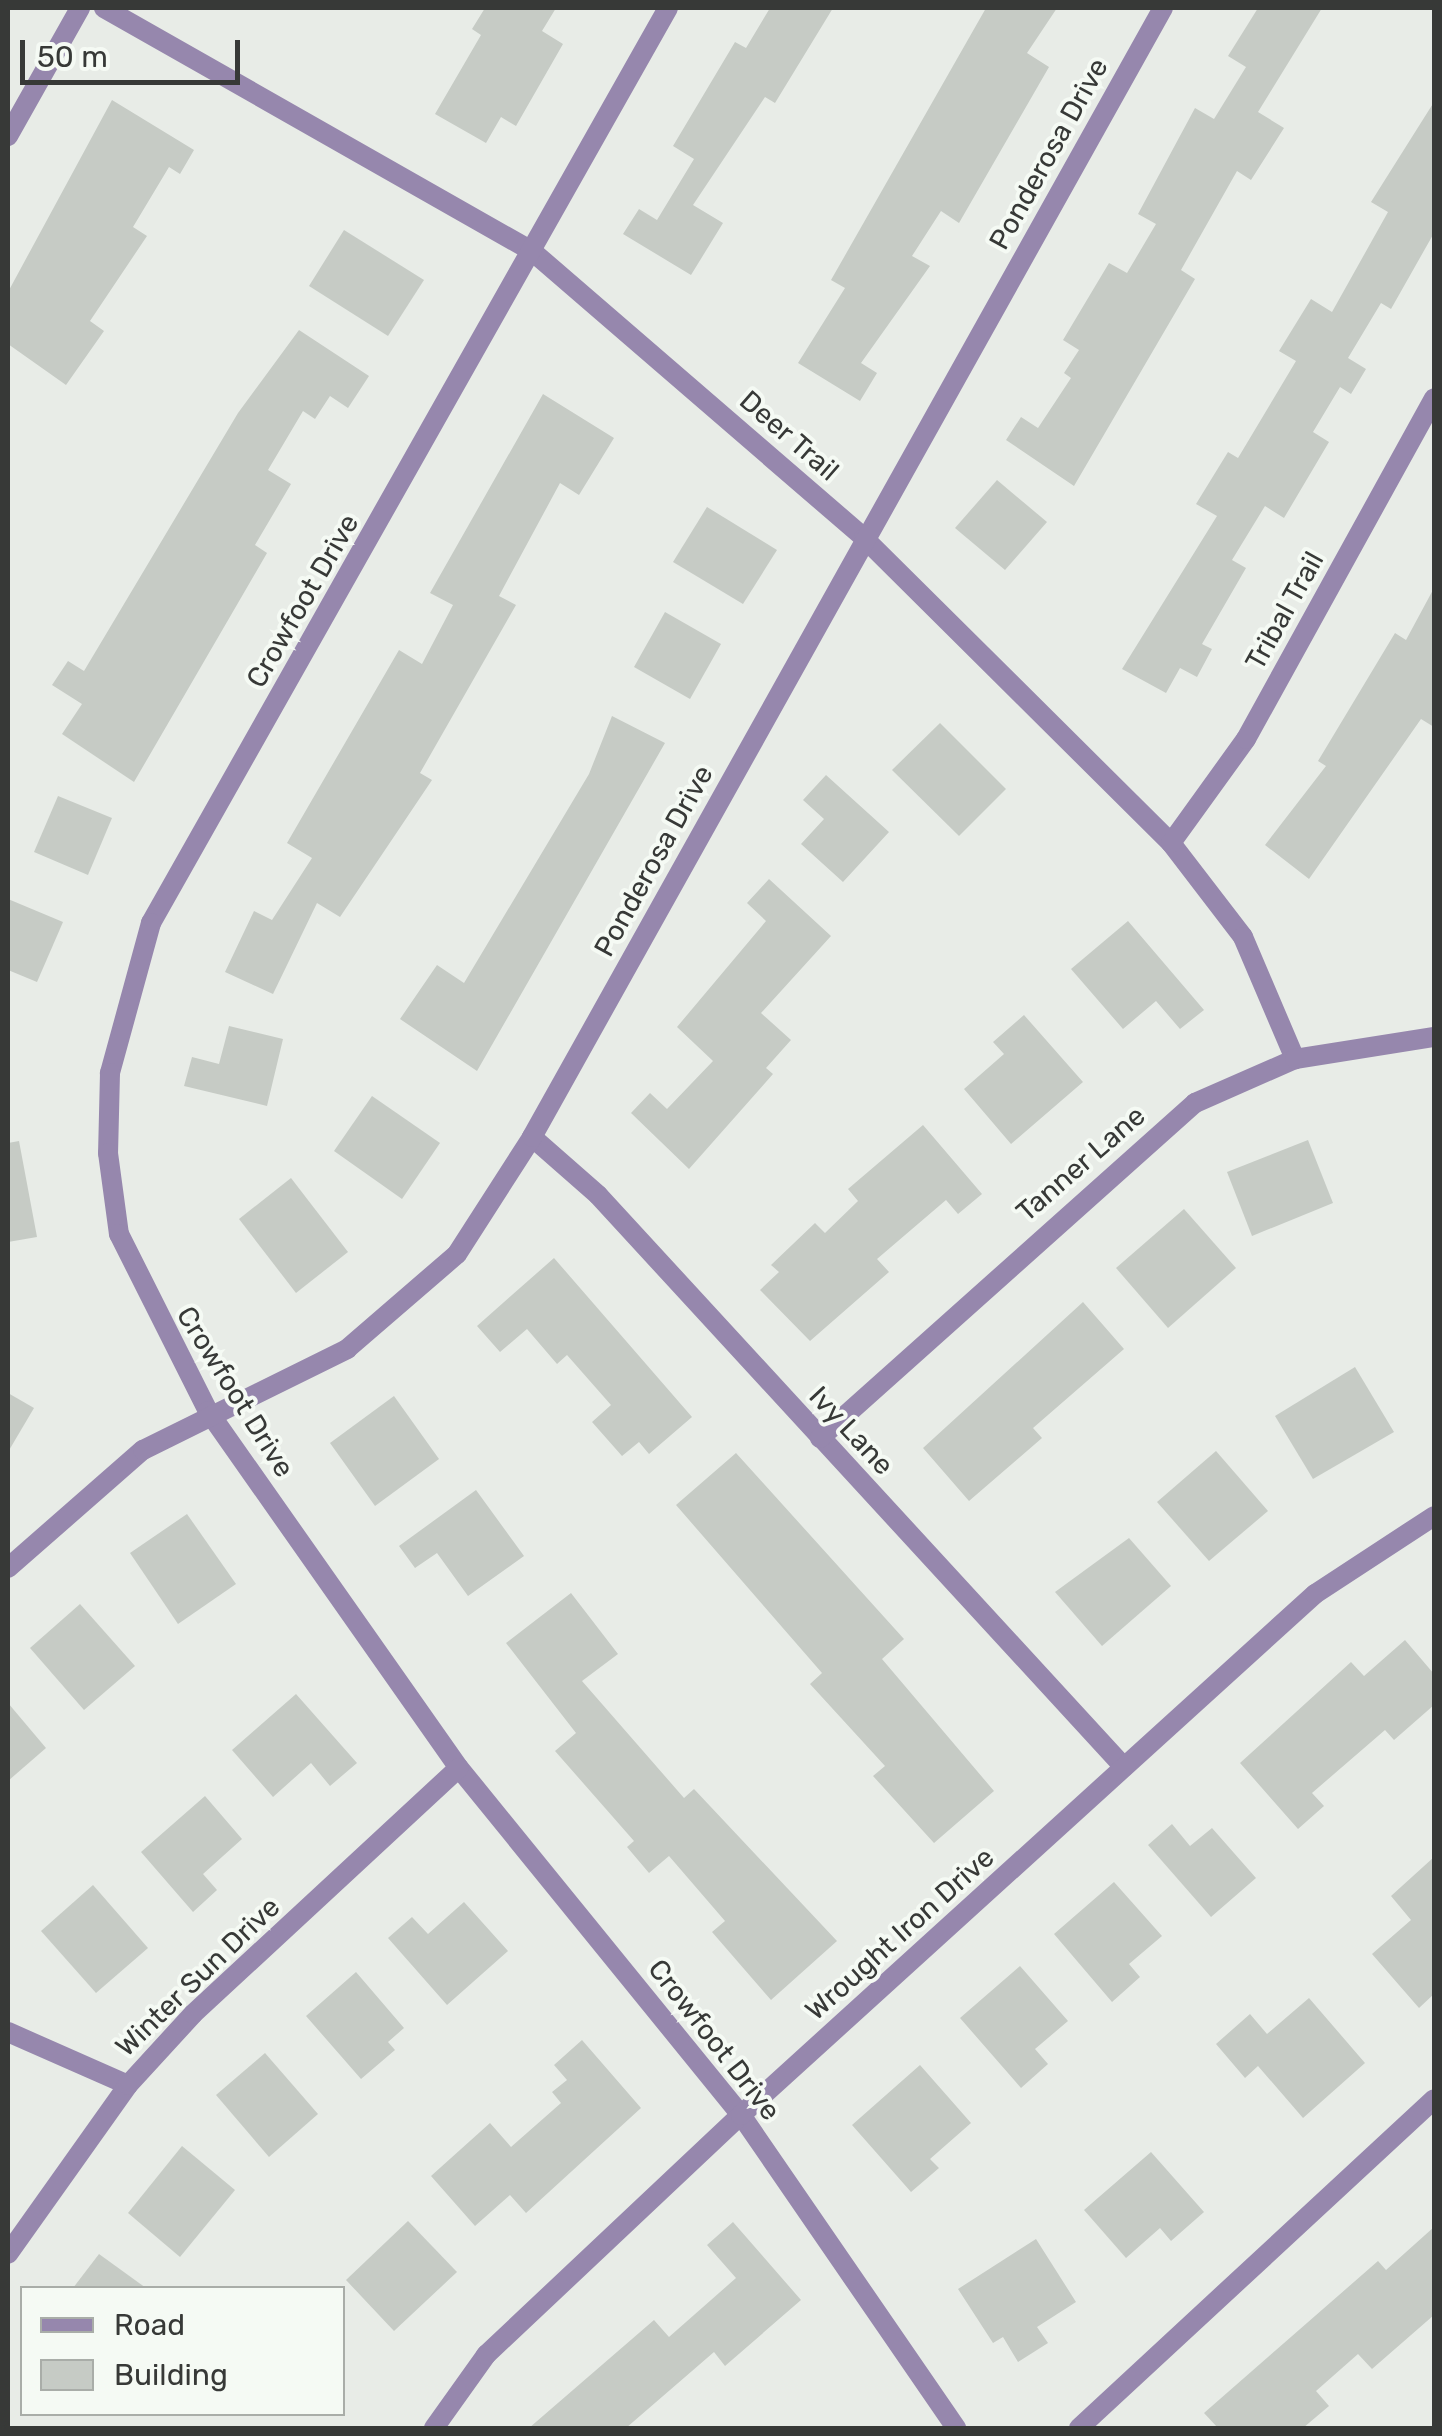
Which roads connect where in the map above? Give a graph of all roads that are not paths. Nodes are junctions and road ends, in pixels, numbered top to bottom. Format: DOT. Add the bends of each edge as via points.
graph roads {
  1 [pos="80,8"];
  2 [pos="104,8"];
  3 [pos="668,8"];
  4 [pos="1163,8"];
  5 [pos="8,136"];
  6 [pos="533,252"];
  7 [pos="1434,399"];
  8 [pos="864,538"];
  9 [pos="1171,842"];
  10 [pos="1434,1038"];
  11 [pos="1295,1059"];
  12 [pos="532,1137"];
  13 [pos="208,1411"];
  14 [pos="820,1438"];
  15 [pos="1434,1516"];
  16 [pos="8,1568"];
  17 [pos="460,1768"];
  18 [pos="1124,1768"];
  19 [pos="8,2032"];
  20 [pos="128,2084"];
  21 [pos="1434,2099"];
  22 [pos="742,2115"];
  23 [pos="8,2254"];
  24 [pos="434,2428"];
  25 [pos="956,2428"];
  26 [pos="1079,2428"];
  1 -- 5 [label="street"];
  2 -- 6 [label="street, Deer Trail"];
  3 -- 6 [label="street, Crowfoot Drive"];
  4 -- 8 [label="street, Ponderosa Drive"];
  6 -- 8 [label="street, Deer Trail"];
  6 -- 13 [label="street, Crowfoot Drive" via="151,923 126,988 110,1073 119,1234"];
  7 -- 9 [label="street, Tribal Trail" via="1246,738"];
  8 -- 9 [label="street, Deer Trail"];
  8 -- 12 [label="street, Ponderosa Drive"];
  9 -- 11 [label="street, Deer Trail" via="1242,937"];
  10 -- 11 [label="street, Tanner Lane"];
  11 -- 14 [label="street, Tanner Lane" via="1243,1076 1148,1140"];
  12 -- 13 [label="street, Ponderosa Drive" via="457,1254 401,1307 289,1384"];
  12 -- 14 [label="street, Ivy Lane" via="598,1195"];
  13 -- 16 [label="street, Ponderosa Drive" via="142,1450"];
  13 -- 17 [label="street, Crowfoot Drive"];
  14 -- 18 [label="street, Ivy Lane"];
  15 -- 18 [label="street, Wrought Iron Drive" via="1315,1594"];
  17 -- 20 [label="street, Winter Sun Drive"];
  17 -- 22 [label="street, Crowfoot Drive"];
  18 -- 22 [label="street, Wrought Iron Drive"];
  19 -- 20 [label="street"];
  20 -- 23 [label="street, Winter Sun Drive"];
  21 -- 26 [label="street"];
  22 -- 24 [label="street, Wrought Iron Drive" via="486,2354"];
  22 -- 25 [label="street, Crowfoot Drive"];
}
